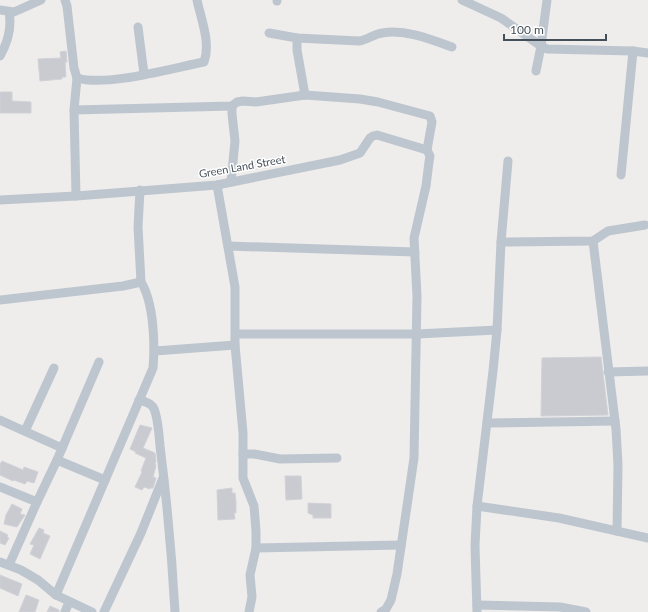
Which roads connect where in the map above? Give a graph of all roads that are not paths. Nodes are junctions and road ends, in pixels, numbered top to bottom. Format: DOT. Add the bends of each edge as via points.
graph roads {
  1 [pos="42,0"];
  2 [pos="65,0"];
  3 [pos="197,0"];
  4 [pos="462,0"];
  5 [pos="547,0"];
  6 [pos="4,11"];
  7 [pos="138,26"];
  8 [pos="269,33"];
  9 [pos="297,38"];
  10 [pos="541,46"];
  11 [pos="452,48"];
  12 [pos="633,51"];
  13 [pos="648,53"];
  14 [pos="0,56"];
  15 [pos="536,71"];
  16 [pos="144,74"];
  17 [pos="77,78"];
  18 [pos="305,95"];
  19 [pos="232,106"];
  20 [pos="74,110"];
  21 [pos="427,150"];
  22 [pos="508,161"];
  23 [pos="621,175"];
  24 [pos="231,182"];
  25 [pos="217,185"];
  26 [pos="140,190"];
  27 [pos="76,196"];
  28 [pos="0,200"];
  29 [pos="645,225"];
  30 [pos="593,241"];
  31 [pos="501,242"];
  32 [pos="228,246"];
  33 [pos="415,252"];
  34 [pos="140,282"];
  35 [pos="0,300"];
  36 [pos="497,330"];
  37 [pos="236,334"];
  38 [pos="417,334"];
  39 [pos="235,345"];
  40 [pos="155,351"];
  41 [pos="99,362"];
  42 [pos="54,368"];
  43 [pos="648,371"];
  44 [pos="608,372"];
  45 [pos="140,400"];
  46 [pos="0,420"];
  47 [pos="615,421"];
  48 [pos="487,423"];
  49 [pos="25,431"];
  50 [pos="62,448"];
  51 [pos="243,454"];
  52 [pos="338,458"];
  53 [pos="57,460"];
  54 [pos="164,477"];
  55 [pos="105,480"];
  56 [pos="0,487"];
  57 [pos="37,502"];
  58 [pos="477,506"];
  59 [pos="617,531"];
  60 [pos="648,538"];
  61 [pos="401,545"];
  62 [pos="256,548"];
  63 [pos="0,562"];
  64 [pos="9,565"];
  65 [pos="56,595"];
  66 [pos="69,602"];
  67 [pos="477,608"];
  68 [pos="64,612"];
  69 [pos="92,612"];
  70 [pos="104,612"];
  71 [pos="175,612"];
  72 [pos="249,612"];
  73 [pos="381,612"];
  74 [pos="586,612"];
  1 -- 6 [label="street" via="20,10"];
  2 -- 17 [label="street"];
  3 -- 16 [label="street" via="207,44 204,62"];
  4 -- 10 [label="street" via="501,18"];
  5 -- 10 [label="street"];
  6 -- 14 [label="street" via="10,22 10,32"];
  7 -- 16 [label="street"];
  8 -- 9 [label="street"];
  9 -- 11 [label="street" via="359,41 380,33 400,32 428,38"];
  9 -- 18 [label="street"];
  10 -- 12 [label="street" via="546,49"];
  10 -- 15 [label="street"];
  12 -- 13 [label="street"];
  12 -- 23 [label="street"];
  16 -- 17 [label="street" via="87,81"];
  17 -- 20 [label="street"];
  18 -- 19 [label="street" via="256,102 243,101"];
  18 -- 21 [label="street" via="372,101 426,114 432,122"];
  19 -- 20 [label="street"];
  19 -- 24 [label="street" via="235,141"];
  20 -- 27 [label="street"];
  21 -- 24 [label="street, Green Land Street" via="377,135 370,138 357,155"];
  21 -- 33 [label="street" via="430,156 429,168 415,230"];
  22 -- 31 [label="street"];
  24 -- 25 [label="street, Green Land Street"];
  25 -- 26 [label="street, Green Land Street"];
  25 -- 32 [label="street"];
  26 -- 27 [label="street, Green Land Street"];
  26 -- 34 [label="street"];
  27 -- 28 [label="street, Green Land Street"];
  29 -- 30 [label="street" via="608,232"];
  30 -- 31 [label="street"];
  30 -- 44 [label="street"];
  31 -- 36 [label="street"];
  32 -- 33 [label="street"];
  32 -- 37 [label="street" via="234,287"];
  33 -- 38 [label="street"];
  34 -- 35 [label="street"];
  34 -- 40 [label="street" via="150,304"];
  36 -- 38 [label="street"];
  36 -- 48 [label="street"];
  37 -- 38 [label="street"];
  37 -- 39 [label="street"];
  38 -- 61 [label="street" via="414,370 414,458"];
  39 -- 40 [label="street"];
  39 -- 51 [label="street" via="243,425"];
  40 -- 45 [label="street" via="153,368"];
  41 -- 50 [label="street"];
  42 -- 49 [label="street"];
  43 -- 44 [label="street"];
  44 -- 47 [label="street"];
  45 -- 54 [label="street" via="153,407 157,419"];
  45 -- 55 [label="street"];
  46 -- 49 [label="street"];
  47 -- 48 [label="street"];
  47 -- 59 [label="street" via="618,465"];
  48 -- 58 [label="street"];
  49 -- 50 [label="street"];
  50 -- 53 [label="street"];
  51 -- 52 [label="street" via="280,459"];
  51 -- 62 [label="street" via="243,478 254,506"];
  53 -- 55 [label="street"];
  53 -- 57 [label="street"];
  54 -- 70 [label="street"];
  54 -- 71 [label="street"];
  55 -- 65 [label="street"];
  56 -- 57 [label="street"];
  57 -- 64 [label="street"];
  58 -- 59 [label="street" via="559,518"];
  58 -- 67 [label="street"];
  59 -- 60 [label="street"];
  61 -- 62 [label="street"];
  61 -- 73 [label="street" via="391,600"];
  62 -- 72 [label="street" via="250,575 252,597"];
  63 -- 64 [label="street"];
  64 -- 65 [label="street" via="38,580"];
  65 -- 66 [label="street"];
  66 -- 68 [label="street"];
  66 -- 69 [label="street"];
  67 -- 74 [label="street" via="560,607"];
}
